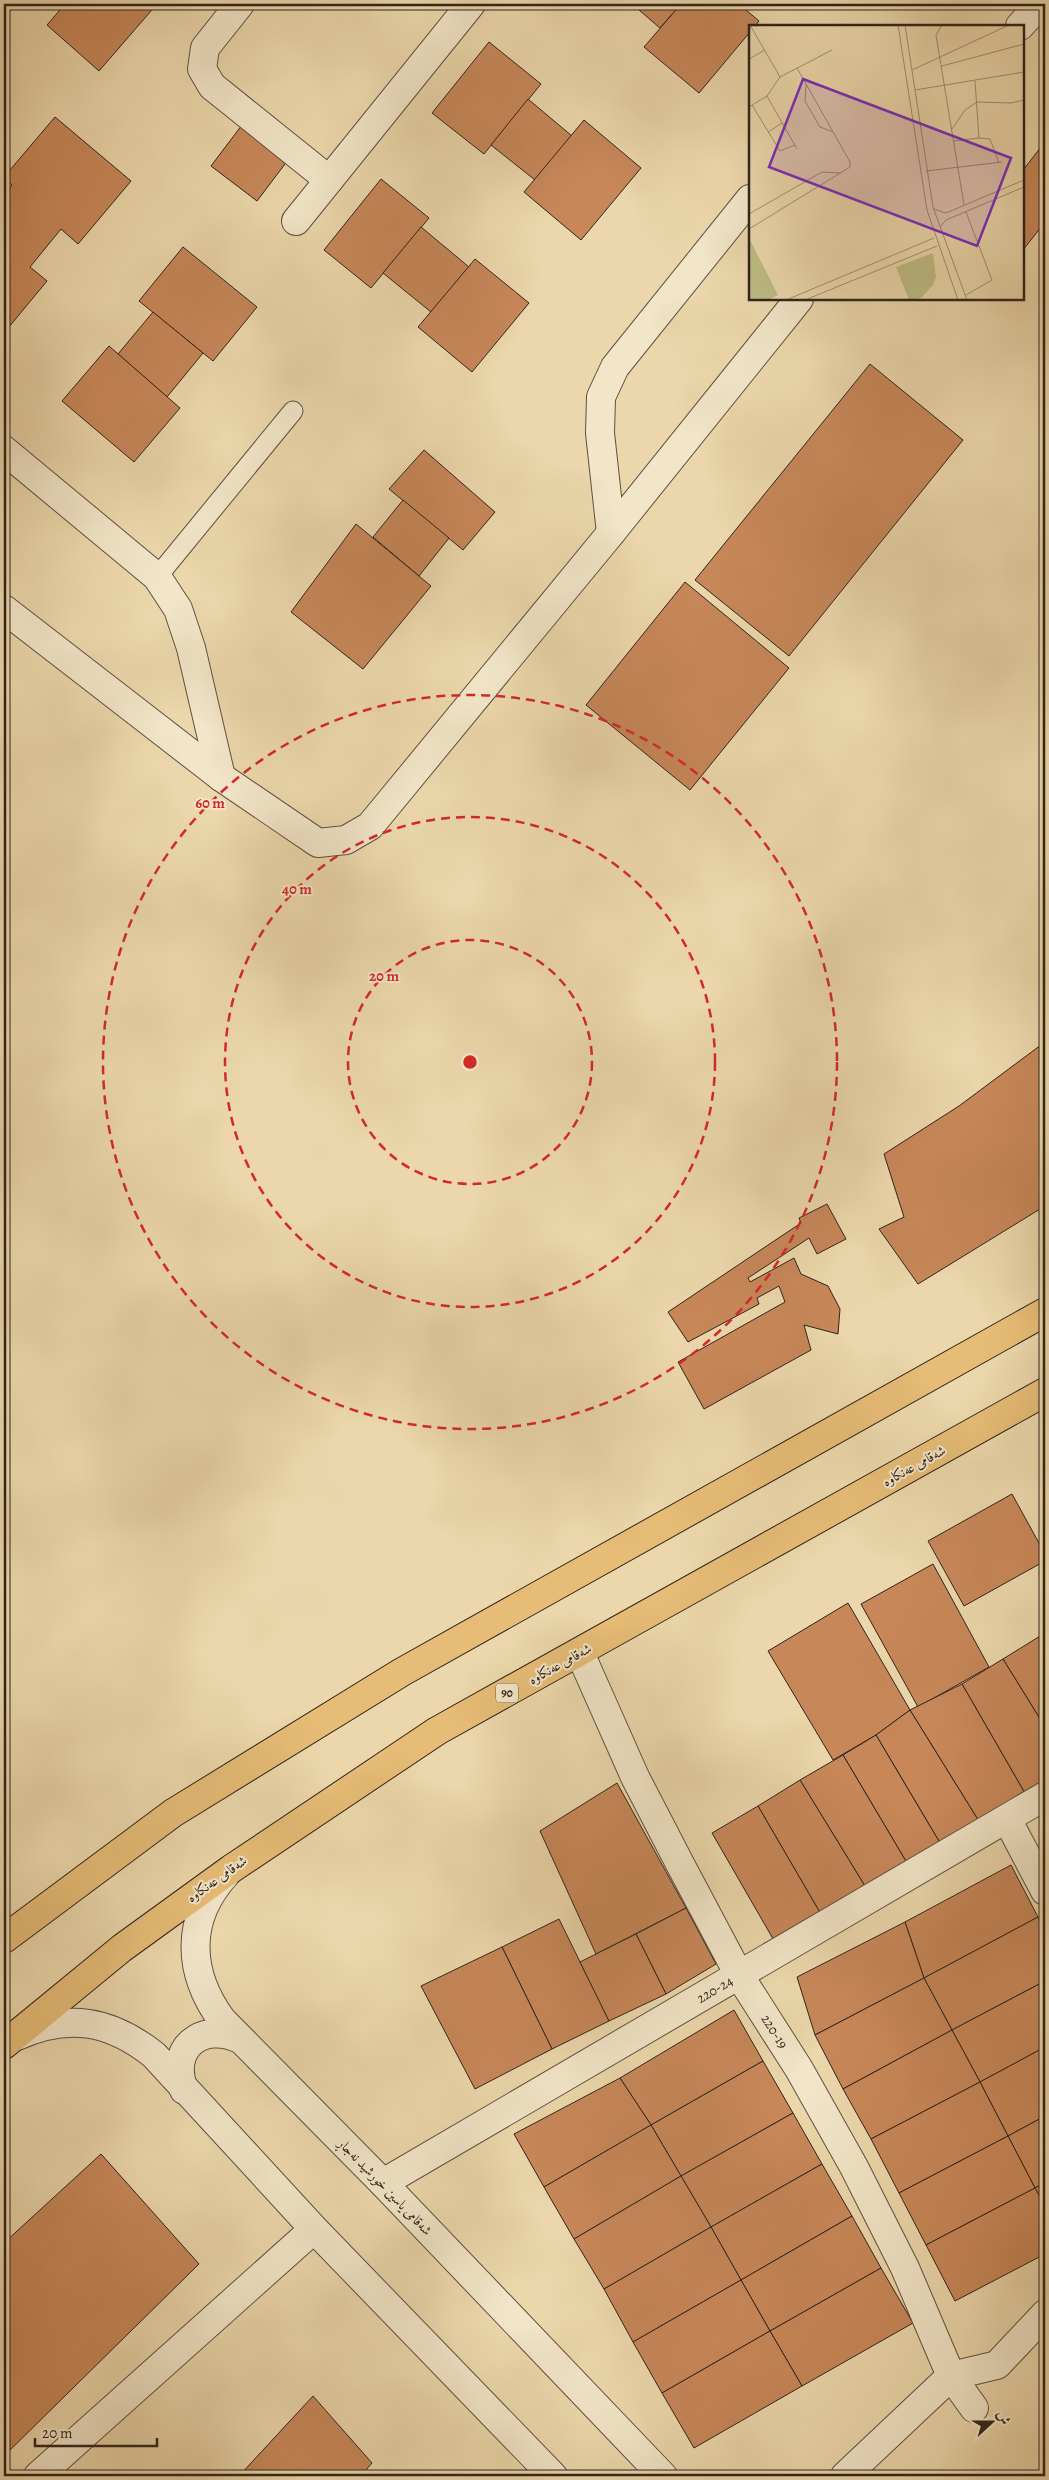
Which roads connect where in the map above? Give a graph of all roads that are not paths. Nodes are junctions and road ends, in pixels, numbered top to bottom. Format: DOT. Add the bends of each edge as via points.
graph roads {
  1 [pos="240,4"];
  2 [pos="471,4"];
  3 [pos="1040,4"];
  4 [pos="1021,25"];
  5 [pos="329,180"];
  6 [pos="749,199"];
  7 [pos="296,221"];
  8 [pos="798,300"];
  9 [pos="293,411"];
  10 [pos="4,450"];
  11 [pos="611,533"];
  12 [pos="157,576"];
  13 [pos="4,609"];
  14 [pos="220,777"];
  15 [pos="1045,1312"];
  16 [pos="1045,1392"];
  17 [pos="580,1653"];
  18 [pos="1045,1796"];
  19 [pos="1007,1819"];
  20 [pos="231,1869"];
  21 [pos="1045,1891"];
  22 [pos="4,1939"];
  23 [pos="739,1975"];
  24 [pos="240,2039"];
  25 [pos="8,2042"];
  26 [pos="184,2090"];
  27 [pos="382,2183"];
  28 [pos="314,2229"];
  29 [pos="1045,2314"];
  30 [pos="950,2376"];
  31 [pos="974,2408"];
  32 [pos="38,2476"];
  33 [pos="553,2476"];
  34 [pos="664,2476"];
  35 [pos="845,2476"];
  1 -- 5 [label="street" via="205,48 202,69 212,86"];
  2 -- 5 [label="street"];
  3 -- 4 [label="street"];
  5 -- 7 [label="street"];
  6 -- 11 [label="street" via="615,367 601,398 600,433"];
  8 -- 11 [label="street"];
  9 -- 12 [label="lane"];
  10 -- 12 [label="street"];
  11 -- 14 [label="street" via="370,826 346,840 318,843"];
  12 -- 14 [label="street" via="178,609 191,648"];
  13 -- 14 [label="street"];
  15 -- 22 [label="highway" via="402,1672 173,1813"];
  16 -- 17 [label="highway, شەقامی عەنکاوە / 90"];
  17 -- 20 [label="highway, شەقامی عەنکاوە / 90" via="437,1731"];
  17 -- 23 [label="street, 220-19" via="635,1776"];
  18 -- 19 [label="street, 220-24"];
  19 -- 21 [label="street"];
  19 -- 23 [label="street, 220-24"];
  20 -- 24 [label="street, شەقامی یاسین خورشید نەجاڕ" via="206,1901 199,1920 196,1961 208,2001"];
  20 -- 25 [label="highway, شەقامی عەنکاوە / 90" via="122,1948"];
  23 -- 27 [label="street, 220-24"];
  23 -- 30 [label="street, 220-19" via="799,2068 854,2166 905,2268"];
  24 -- 26 [label="street" via="226,2033 212,2033 192,2042 180,2061 179,2076"];
  24 -- 27 [label="street, شەقامی یاسین خورشید نەجاڕ"];
  25 -- 26 [label="street" via="54,2024 76,2022 97,2025 137,2042 154,2055"];
  26 -- 28 [label="street"];
  27 -- 34 [label="street, شەقامی یاسین خورشید نەجاڕ"];
  28 -- 32 [label="street"];
  28 -- 33 [label="street"];
  29 -- 30 [label="street" via="997,2365"];
  30 -- 31 [label="street, 220-19"];
  30 -- 35 [label="street"];
}
